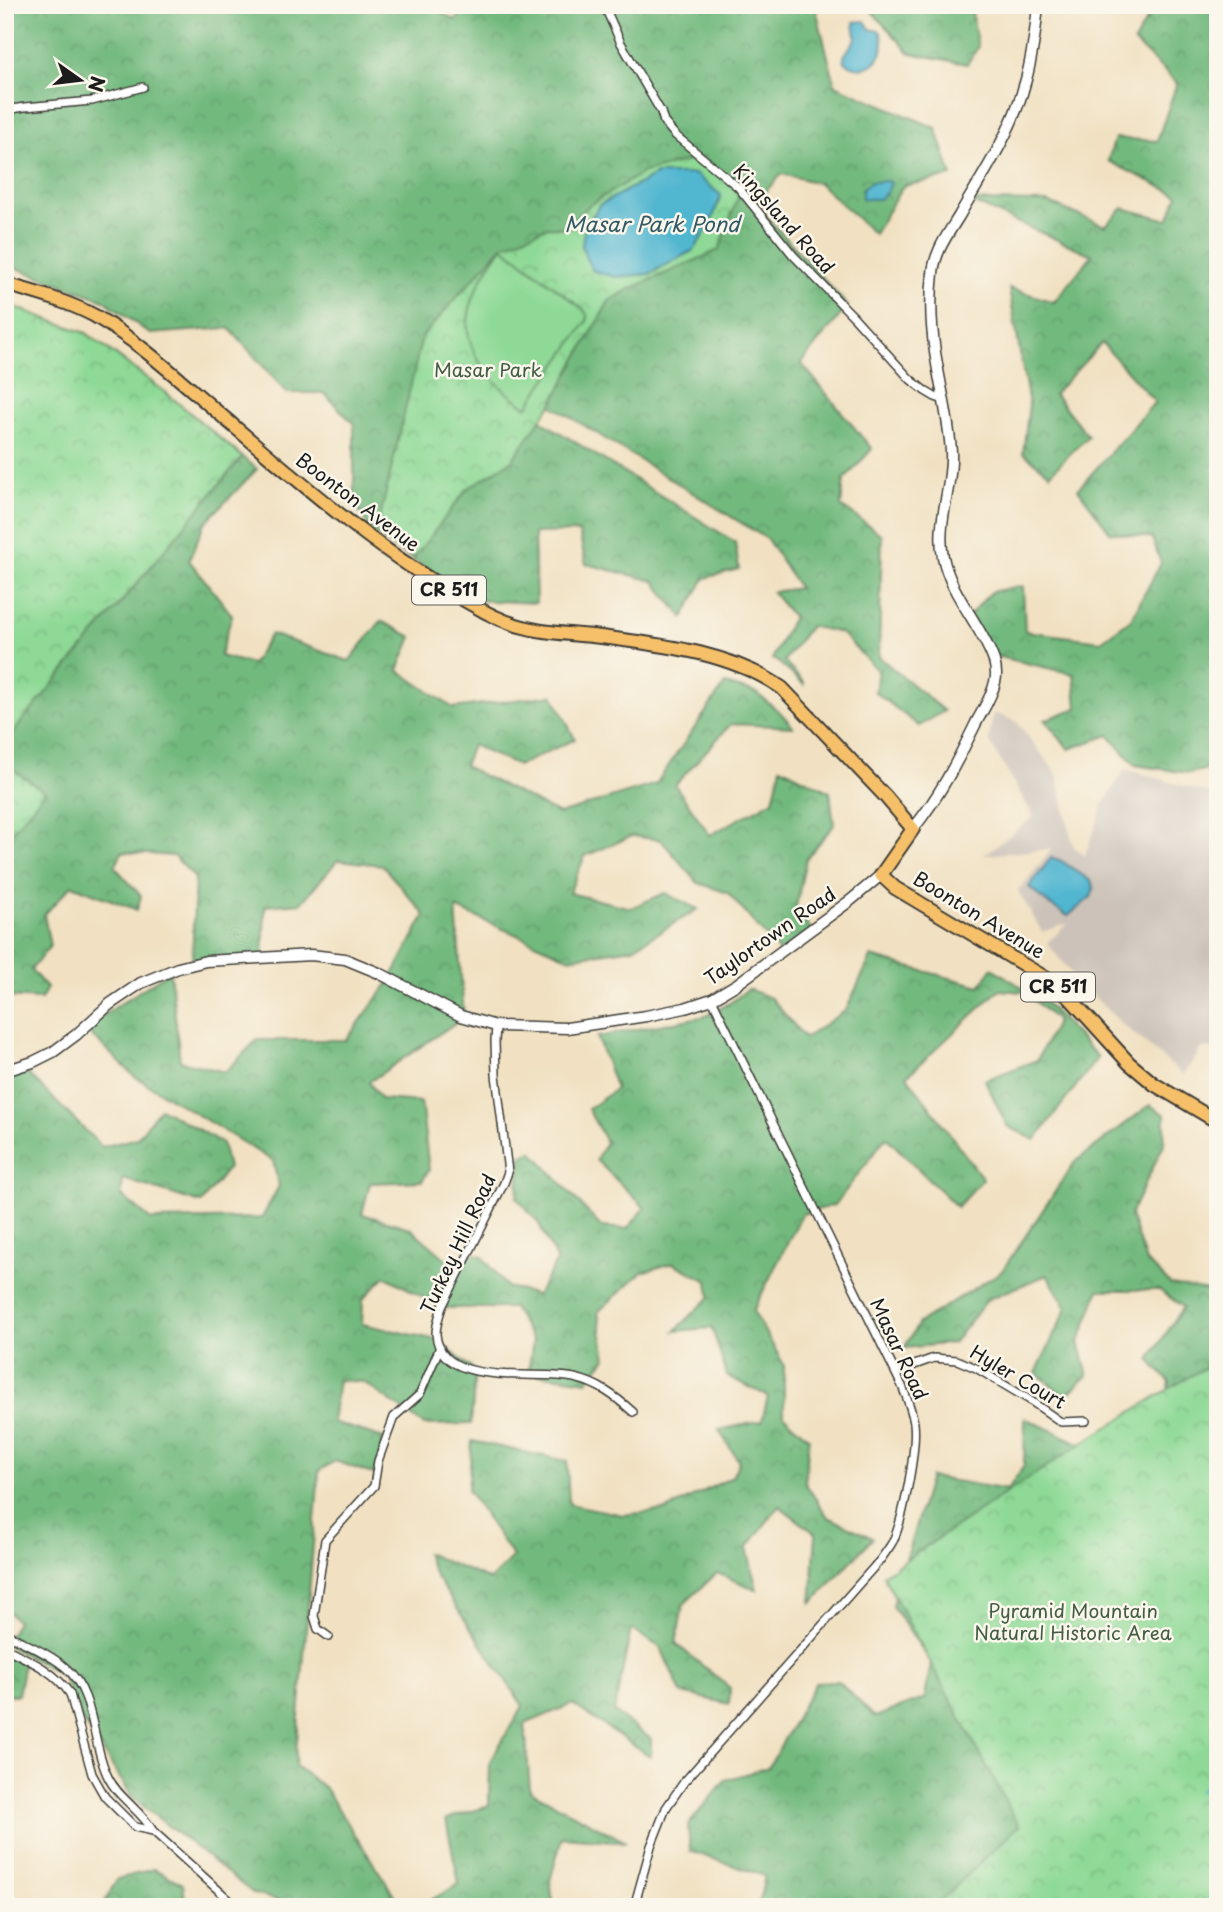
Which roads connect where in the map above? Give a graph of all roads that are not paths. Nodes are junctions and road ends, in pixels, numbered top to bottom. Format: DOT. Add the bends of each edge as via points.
graph roads {
  1 [pos="604,5"];
  2 [pos="1038,5"];
  3 [pos="144,87"];
  4 [pos="5,110"];
  5 [pos="5,284"];
  6 [pos="944,400"];
  7 [pos="913,829"];
  8 [pos="881,875"];
  9 [pos="712,999"];
  10 [pos="496,1026"];
  11 [pos="5,1071"];
  12 [pos="1218,1122"];
  13 [pos="440,1347"];
  14 [pos="895,1372"];
  15 [pos="634,1412"];
  16 [pos="1086,1421"];
  17 [pos="5,1633"];
  18 [pos="329,1637"];
  19 [pos="5,1648"];
  20 [pos="56,1661"];
  21 [pos="50,1672"];
  22 [pos="102,1760"];
  23 [pos="89,1764"];
  24 [pos="153,1830"];
  25 [pos="237,1907"];
  26 [pos="634,1907"];
  1 -- 6 [label="street, Kingsland Road" via="675,135 738,187 793,255 910,379"];
  2 -- 6 [label="street" via="1023,97 934,263 932,331"];
  3 -- 4 [label="street" via="92,101"];
  5 -- 7 [label="main road, Boonton Avenue / CR 511" via="78,308 108,324 342,518 493,616 531,629 683,650 737,664 768,679 795,700"];
  6 -- 7 [label="street" via="951,455 941,523 943,555 957,596 994,661 996,676 992,693 948,779"];
  7 -- 8 [label="main road"];
  8 -- 9 [label="street, Taylortown Road"];
  8 -- 12 [label="main road, Boonton Avenue / CR 511" via="895,888 1044,977 1154,1084"];
  9 -- 10 [label="street, Taylortown Road" via="590,1026"];
  9 -- 14 [label="street, Masar Road"];
  10 -- 11 [label="street, Taylortown Road" via="461,1016 345,960 311,955 205,961 141,983 53,1052"];
  10 -- 13 [label="street, Turkey Hill Road" via="496,1075 508,1172 442,1307 436,1332"];
  13 -- 15 [label="street" via="452,1361 473,1371 588,1381"];
  13 -- 18 [label="street" via="421,1394 394,1417 374,1486 325,1540 314,1616 318,1629"];
  14 -- 16 [label="street, Hyler Court" via="934,1358 957,1360 1061,1422"];
  14 -- 26 [label="street, Masar Road" via="909,1403 915,1443 892,1542 684,1782 666,1808"];
  17 -- 20 [label="street"];
  19 -- 21 [label="street"];
  20 -- 21 [label="street"];
  20 -- 22 [label="street" via="76,1679"];
  21 -- 23 [label="street" via="70,1694"];
  22 -- 23 [label="street"];
  22 -- 24 [label="street" via="113,1787"];
  23 -- 24 [label="street" via="105,1797 135,1827"];
  24 -- 25 [label="street"];
}
